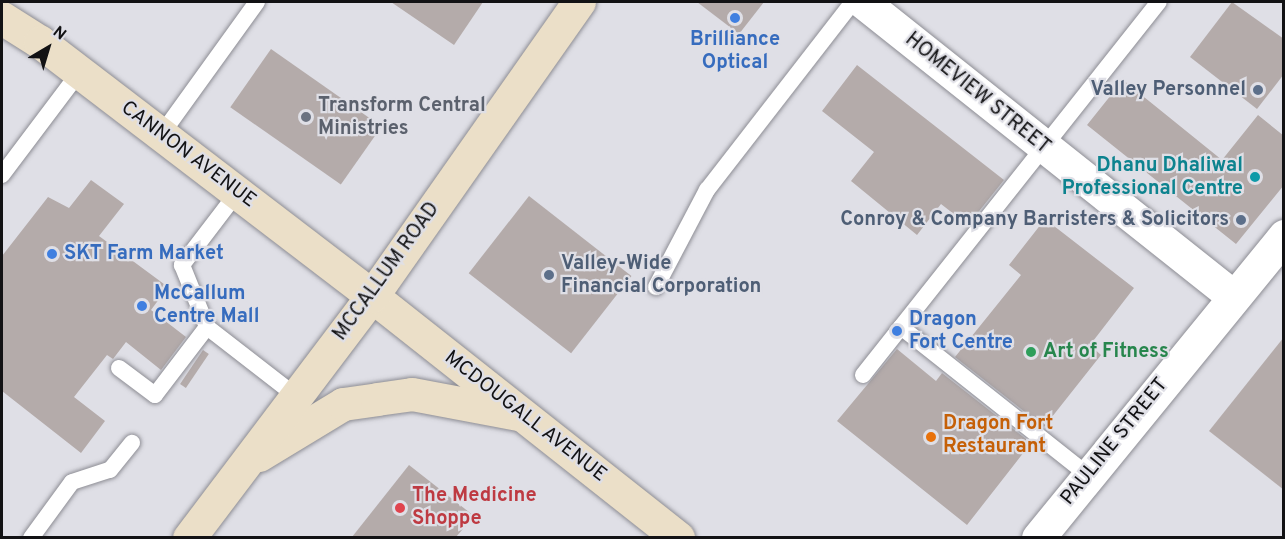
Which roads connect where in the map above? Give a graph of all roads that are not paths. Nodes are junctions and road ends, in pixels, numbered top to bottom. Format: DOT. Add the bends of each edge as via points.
graph roads {
  1 [pos="258,2"];
  2 [pos="579,2"];
  3 [pos="853,2"];
  4 [pos="862,2"];
  5 [pos="1159,2"];
  6 [pos="2,18"];
  7 [pos="79,73"];
  8 [pos="161,135"];
  9 [pos="1043,147"];
  10 [pos="2,175"];
  11 [pos="237,193"];
  12 [pos="1284,236"];
  13 [pos="656,287"];
  14 [pos="372,296"];
  15 [pos="1233,296"];
  16 [pos="207,327"];
  17 [pos="901,327"];
  18 [pos="119,368"];
  19 [pos="863,375"];
  20 [pos="296,396"];
  21 [pos="522,415"];
  22 [pos="132,442"];
  23 [pos="245,464"];
  24 [pos="1088,476"];
  25 [pos="31,537"];
  26 [pos="189,537"];
  27 [pos="678,537"];
  28 [pos="1038,537"];
  1 -- 8 [label="lane"];
  2 -- 14 [label="main road, MCCALLUM ROAD"];
  3 -- 13 [label="lane" via="707,190"];
  4 -- 9 [label="street, HOMEVIEW STREET"];
  5 -- 9 [label="lane"];
  6 -- 7 [label="main road, CANNON AVENUE"];
  7 -- 8 [label="main road, CANNON AVENUE"];
  7 -- 10 [label="lane"];
  8 -- 11 [label="main road, CANNON AVENUE"];
  9 -- 15 [label="street, HOMEVIEW STREET"];
  9 -- 17 [label="lane"];
  11 -- 14 [label="main road, CANNON AVENUE"];
  11 -- 16 [label="lane" via="182,265"];
  12 -- 15 [label="street, PAULINE STREET"];
  14 -- 20 [label="main road, MCCALLUM ROAD"];
  14 -- 21 [label="main road, MCDOUGALL AVENUE"];
  15 -- 24 [label="street, PAULINE STREET"];
  16 -- 18 [label="lane" via="155,395"];
  16 -- 20 [label="lane"];
  17 -- 19 [label="lane"];
  17 -- 24 [label="lane"];
  20 -- 23 [label="main road, MCCALLUM ROAD"];
  21 -- 23 [label="main road" via="412,394 343,404"];
  21 -- 27 [label="main road, MCDOUGALL AVENUE"];
  22 -- 25 [label="lane" via="110,470 72,482"];
  23 -- 26 [label="main road, MCCALLUM ROAD"];
  24 -- 28 [label="street, PAULINE STREET"];
}
